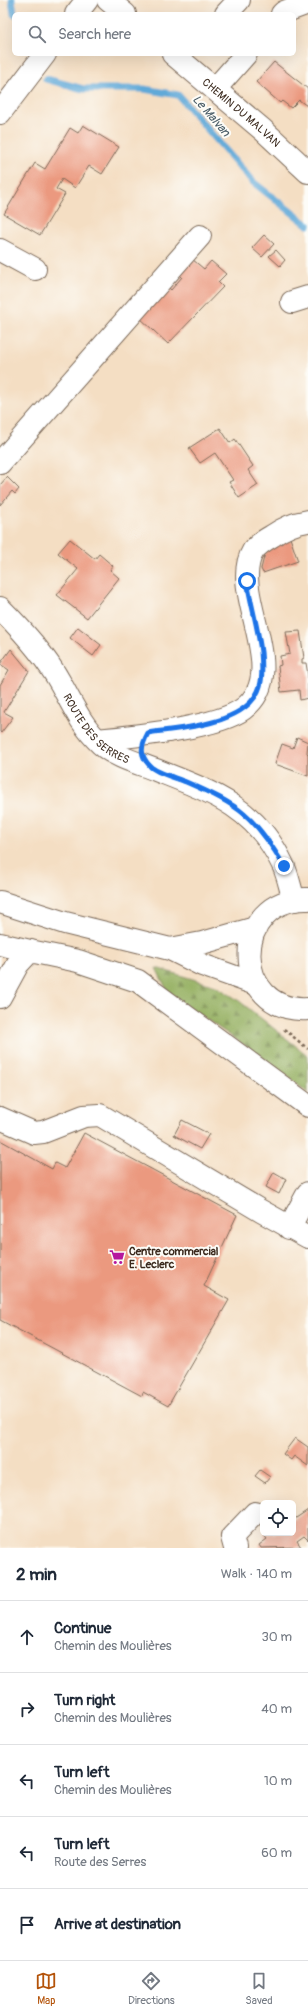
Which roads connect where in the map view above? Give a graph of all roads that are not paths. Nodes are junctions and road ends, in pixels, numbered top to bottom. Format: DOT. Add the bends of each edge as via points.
graph roads {
  1 [pos="87,0"];
  2 [pos="108,0"];
  3 [pos="133,0"];
  4 [pos="239,0"];
  5 [pos="308,3"];
  6 [pos="78,12"];
  7 [pos="123,12"];
  8 [pos="132,12"];
  9 [pos="228,12"];
  10 [pos="284,12"];
  11 [pos="43,56"];
  12 [pos="244,56"];
  13 [pos="181,57"];
  14 [pos="215,89"];
  15 [pos="0,113"];
  16 [pos="308,172"];
  17 [pos="200,236"];
  18 [pos="0,250"];
  19 [pos="35,269"];
  20 [pos="0,463"];
  21 [pos="308,520"];
  22 [pos="0,608"];
  23 [pos="148,733"];
  24 [pos="98,740"];
  25 [pos="151,768"];
  26 [pos="301,899"];
  27 [pos="0,902"];
  28 [pos="255,928"];
  29 [pos="0,944"];
  30 [pos="170,949"];
  31 [pos="30,951"];
  32 [pos="258,985"];
  33 [pos="0,996"];
  34 [pos="307,1012"];
  35 [pos="308,1106"];
  36 [pos="0,1118"];
  37 [pos="308,1193"];
  38 [pos="299,1233"];
  39 [pos="255,1513"];
  40 [pos="235,1548"];
  1 -- 6 [label="street"];
  2 -- 7 [label="street"];
  3 -- 8 [label="street"];
  4 -- 9 [label="street"];
  5 -- 10 [label="street"];
  11 -- 15 [label="street"];
  12 -- 14 [label="street"];
  13 -- 14 [label="street, CHEMIN DU MALVAN"];
  14 -- 16 [label="street, CHEMIN DU MALVAN"];
  17 -- 20 [label="street"];
  18 -- 19 [label="street"];
  21 -- 23 [label="street" via="289,526 262,542 250,558 248,587 262,665 260,686 253,700 237,713 224,719"];
  22 -- 24 [label="street, ROUTE DES SERRES" via="28,636 61,683 78,717"];
  23 -- 24 [label="street"];
  23 -- 25 [label="street" via="142,749"];
  24 -- 25 [label="street, ROUTE DES SERRES" via="112,751"];
  25 -- 26 [label="street, ROUTE DES SERRES" via="222,798 250,818 268,838"];
  26 -- 28 [label="street" via="275,907"];
  27 -- 30 [label="street" via="66,923"];
  28 -- 30 [label="street" via="202,944"];
  28 -- 32 [label="street" via="250,942 249,957 253,976"];
  29 -- 31 [label="street"];
  30 -- 32 [label="street" via="202,965"];
  31 -- 33 [label="street" via="18,964"];
  31 -- 35 [label="street" via="78,961 138,981"];
  32 -- 34 [label="street" via="273,1001"];
  36 -- 38 [label="street" via="34,1133 84,1116 100,1115"];
  37 -- 38 [label="street"];
  39 -- 40 [label="street" via="232,1537"];
}
